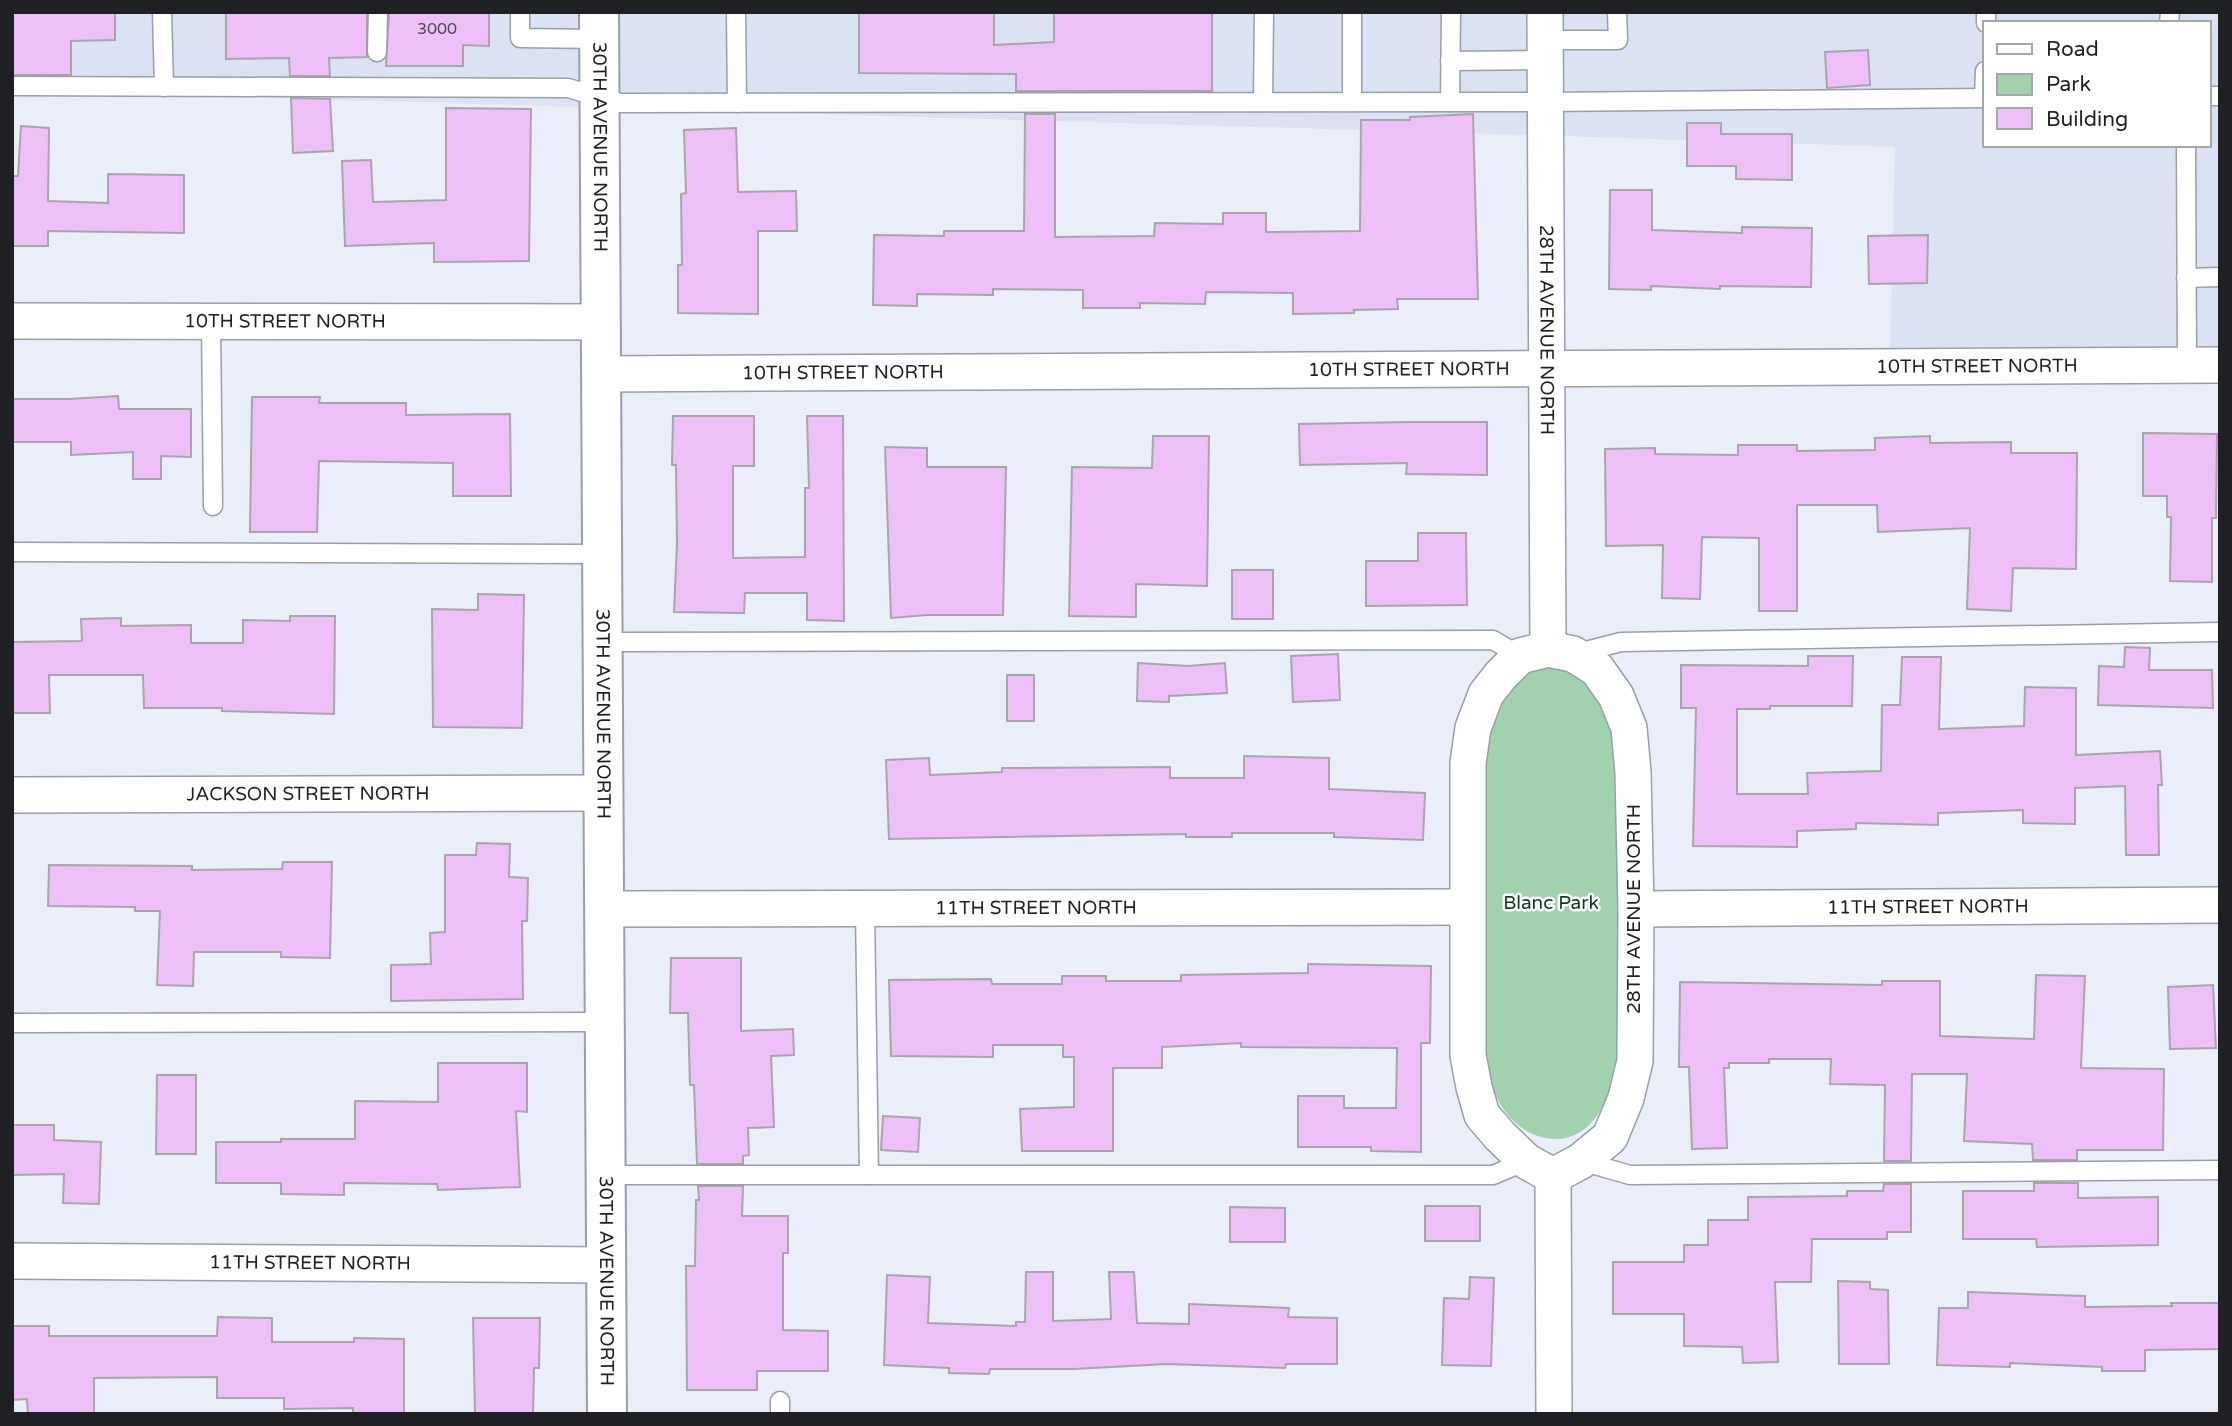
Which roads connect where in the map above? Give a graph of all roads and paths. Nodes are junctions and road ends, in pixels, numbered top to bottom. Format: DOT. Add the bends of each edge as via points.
graph roads {
  1 [pos="162,12"];
  2 [pos="378,12"];
  3 [pos="520,12"];
  4 [pos="736,12"];
  5 [pos="1264,12"];
  6 [pos="1352,12"];
  7 [pos="1451,12"];
  8 [pos="1617,12"];
  9 [pos="599,25"];
  10 [pos="1545,38"];
  11 [pos="377,52"];
  12 [pos="1450,61"];
  13 [pos="12,86"];
  14 [pos="163,87"];
  15 [pos="599,96"];
  16 [pos="1983,98"];
  17 [pos="1264,102"];
  18 [pos="1352,102"];
  19 [pos="1450,102"];
  20 [pos="1545,102"];
  21 [pos="737,103"];
  22 [pos="2186,147"];
  23 [pos="2220,277"];
  24 [pos="2186,278"];
  25 [pos="12,321"];
  26 [pos="211,322"];
  27 [pos="601,322"];
  28 [pos="2203,365"];
  29 [pos="1546,368"];
  30 [pos="601,374"];
  31 [pos="213,506"];
  32 [pos="12,552"];
  33 [pos="602,554"];
  34 [pos="2220,632"];
  35 [pos="603,642"];
  36 [pos="1547,653"];
  37 [pos="604,793"];
  38 [pos="12,795"];
  39 [pos="2220,905"];
  40 [pos="1467,907"];
  41 [pos="864,908"];
  42 [pos="1636,908"];
  43 [pos="604,909"];
  44 [pos="605,1022"];
  45 [pos="12,1023"];
  46 [pos="1553,1166"];
  47 [pos="2220,1170"];
  48 [pos="606,1175"];
  49 [pos="869,1175"];
  50 [pos="12,1261"];
  51 [pos="606,1265"];
  52 [pos="607,1414"];
  53 [pos="1554,1414"];
  1 -- 14 [label="lane"];
  2 -- 11 [label="lane"];
  3 -- 9 [label="lane" via="520,38"];
  4 -- 21 [label="lane"];
  5 -- 17 [label="lane"];
  6 -- 18 [label="lane"];
  7 -- 12 [label="lane"];
  8 -- 10 [label="lane" via="1618,40"];
  9 -- 15 [label="street, 30TH AVENUE NORTH"];
  10 -- 12 [label="lane"];
  10 -- 20 [label="street, 28TH AVENUE NORTH"];
  12 -- 19 [label="lane"];
  13 -- 14 [label="lane"];
  14 -- 15 [label="lane" via="568,88"];
  15 -- 21 [label="lane" via="620,103"];
  15 -- 27 [label="street, 30TH AVENUE NORTH"];
  16 -- 20 [label="lane"];
  17 -- 18 [label="lane"];
  17 -- 21 [label="lane"];
  18 -- 19 [label="lane"];
  19 -- 20 [label="lane"];
  20 -- 29 [label="street, 28TH AVENUE NORTH"];
  22 -- 24 [label="lane"];
  23 -- 24 [label="lane"];
  24 -- 28 [label="lane"];
  25 -- 26 [label="street, 10TH STREET NORTH"];
  26 -- 27 [label="street, 10TH STREET NORTH"];
  26 -- 31 [label="lane"];
  27 -- 30 [label="street, 30TH AVENUE NORTH"];
  28 -- 29 [label="street, 10TH STREET NORTH"];
  29 -- 30 [label="street, 10TH STREET NORTH"];
  29 -- 36 [label="street, 28TH AVENUE NORTH"];
  30 -- 33 [label="street, 30TH AVENUE NORTH"];
  32 -- 33 [label="lane"];
  33 -- 35 [label="street, 30TH AVENUE NORTH"];
  34 -- 36 [label="lane" via="1621,642"];
  35 -- 36 [label="lane" via="1493,640"];
  35 -- 37 [label="street, 30TH AVENUE NORTH"];
  36 -- 40 [label="street" via="1501,674 1486,694 1473,728 1468,763"];
  36 -- 42 [label="street, 28TH AVENUE NORTH" via="1597,669 1616,696 1629,728"];
  37 -- 38 [label="street, JACKSON STREET NORTH"];
  37 -- 43 [label="street, 30TH AVENUE NORTH"];
  39 -- 42 [label="street, 11TH STREET NORTH"];
  40 -- 41 [label="street, 11TH STREET NORTH"];
  40 -- 46 [label="street" via="1468,1055 1482,1115 1500,1136"];
  41 -- 43 [label="street, 11TH STREET NORTH"];
  41 -- 49 [label="lane"];
  42 -- 46 [label="street, 28TH AVENUE NORTH" via="1635,1061 1626,1098 1610,1138"];
  43 -- 44 [label="street, 30TH AVENUE NORTH"];
  44 -- 45 [label="lane"];
  44 -- 48 [label="street, 30TH AVENUE NORTH"];
  46 -- 47 [label="lane" via="1630,1175"];
  46 -- 49 [label="lane" via="1493,1175"];
  46 -- 53 [label="street"];
  48 -- 49 [label="lane"];
  48 -- 51 [label="street, 30TH AVENUE NORTH"];
  50 -- 51 [label="street, 11TH STREET NORTH"];
  51 -- 52 [label="street, 30TH AVENUE NORTH"];
}
